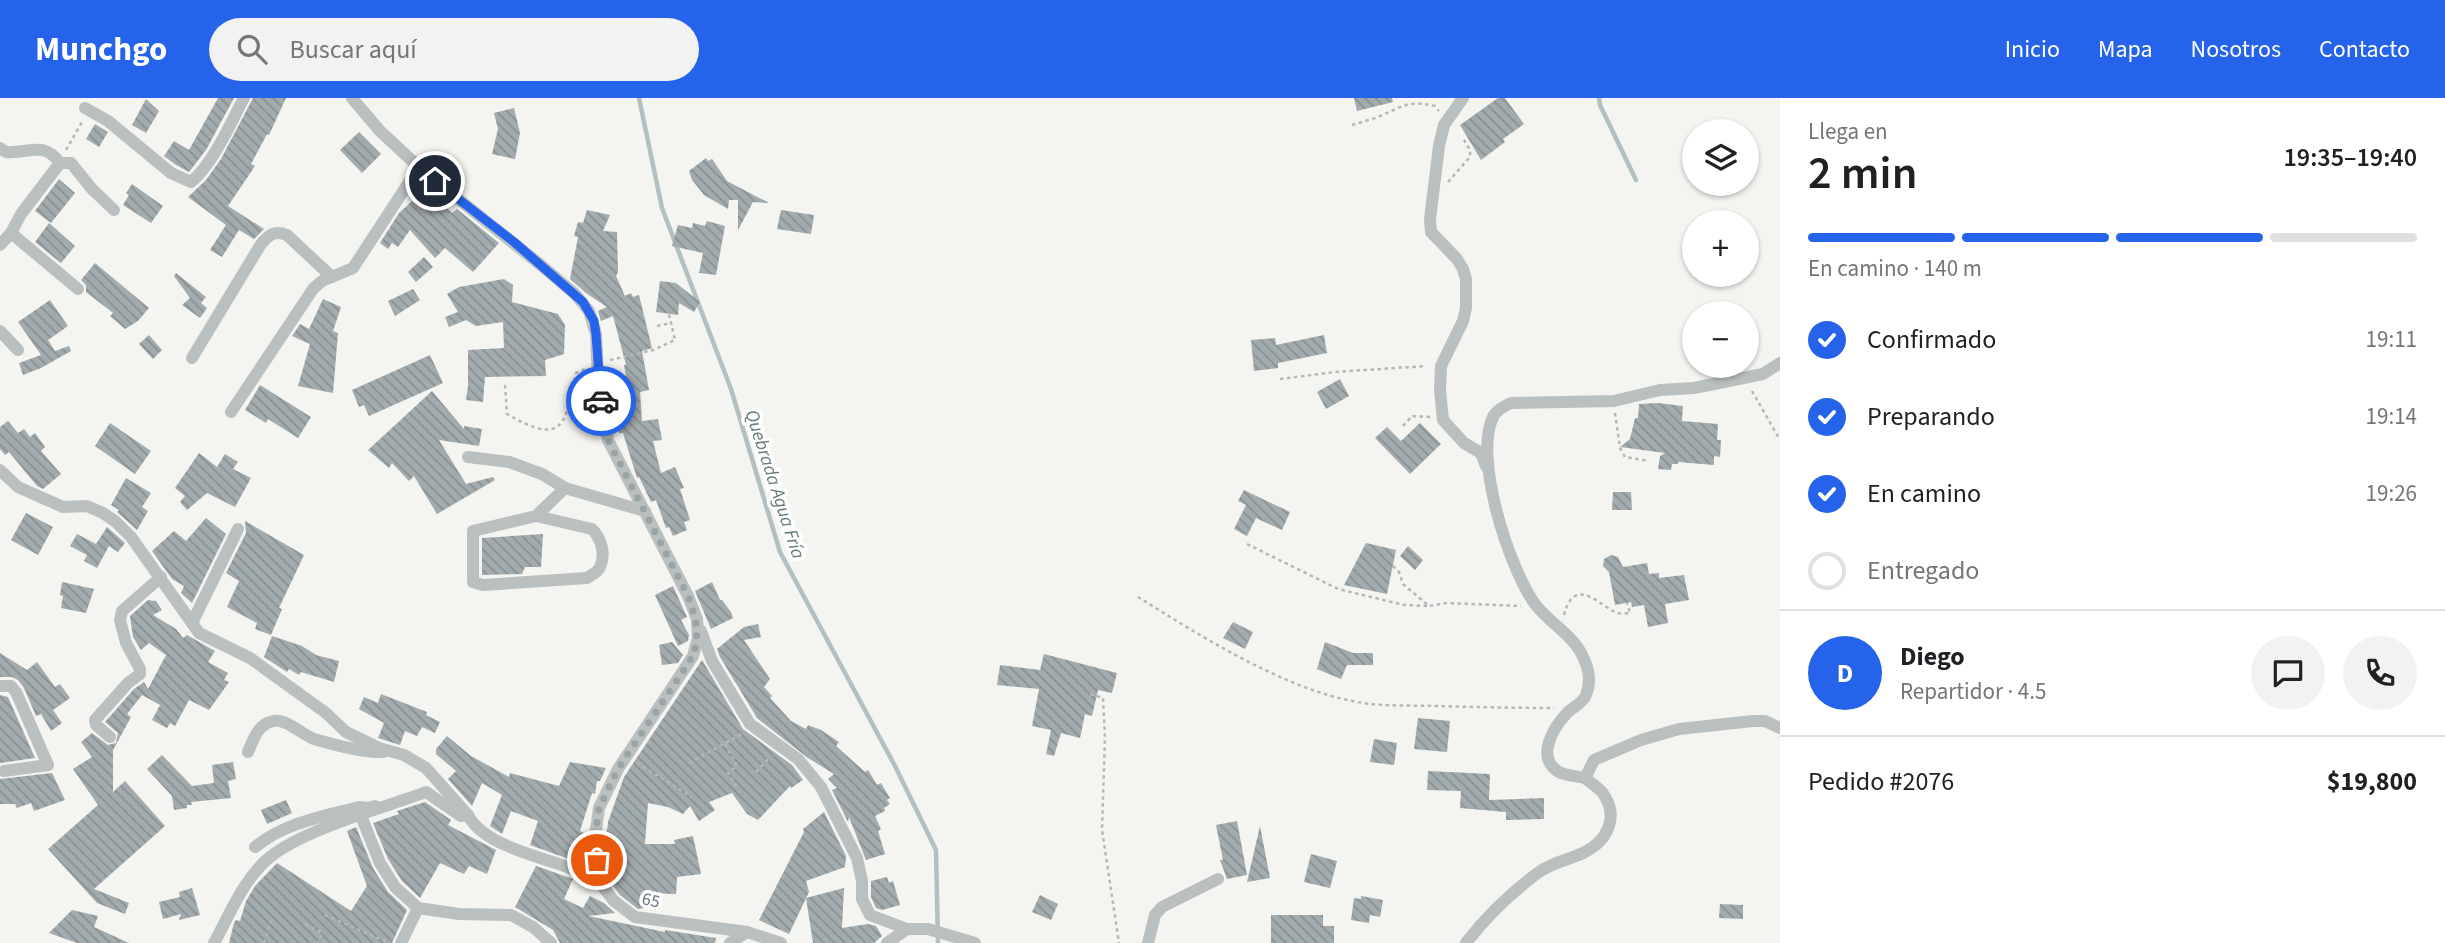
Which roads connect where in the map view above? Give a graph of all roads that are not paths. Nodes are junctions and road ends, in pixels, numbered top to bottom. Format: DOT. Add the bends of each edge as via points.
graph roads {
  1 [pos="244,98"];
  2 [pos="352,98"];
  3 [pos="1462,98"];
  4 [pos="85,108"];
  5 [pos="0,148"];
  6 [pos="60,163"];
  7 [pos="419,167"];
  8 [pos="114,210"];
  9 [pos="11,233"];
  10 [pos="0,245"];
  11 [pos="332,277"];
  12 [pos="78,289"];
  13 [pos="0,331"];
  14 [pos="18,351"];
  15 [pos="192,358"];
  16 [pos="1780,363"];
  17 [pos="231,412"];
  18 [pos="468,457"];
  19 [pos="0,470"];
  20 [pos="1491,479"];
  21 [pos="565,488"];
  22 [pos="645,511"];
  23 [pos="536,516"];
  24 [pos="238,529"];
  25 [pos="161,577"];
  26 [pos="697,619"];
  27 [pos="192,623"];
  28 [pos="0,686"];
  29 [pos="1780,728"];
  30 [pos="110,737"];
  31 [pos="390,751"];
  32 [pos="248,752"];
  33 [pos="4,771"];
  34 [pos="1585,778"];
  35 [pos="426,792"];
  36 [pos="468,815"];
  37 [pos="361,816"];
  38 [pos="255,847"];
  39 [pos="1218,879"];
  40 [pos="600,883"];
  41 [pos="418,908"];
  42 [pos="907,929"];
  43 [pos="747,932"];
  44 [pos="214,943"];
  45 [pos="401,943"];
  46 [pos="551,943"];
  47 [pos="730,943"];
  48 [pos="781,943"];
  49 [pos="887,943"];
  50 [pos="975,943"];
  51 [pos="1147,943"];
  52 [pos="1466,943"];
  1 -- 4 [label="street" via="191,182 171,173"];
  2 -- 7 [label="street"];
  3 -- 20 [label="street" via="1446,122 1439,146 1430,219 1431,232 1457,259 1466,279 1463,321 1441,366 1440,390 1443,418 1451,431 1481,453"];
  5 -- 6 [label="street" via="12,152 40,148 53,153"];
  6 -- 8 [label="street" via="71,163"];
  6 -- 9 [label="street"];
  7 -- 11 [label="street" via="352,268"];
  7 -- 22 [label="street" via="583,302 594,321 608,440"];
  9 -- 10 [label="street"];
  9 -- 12 [label="street"];
  11 -- 15 [label="street" via="287,235 271,234"];
  11 -- 17 [label="street" via="313,289"];
  13 -- 14 [label="street"];
  16 -- 20 [label="street" via="1746,378 1614,401 1503,407 1493,417 1489,437"];
  18 -- 21 [label="street" via="509,462"];
  19 -- 25 [label="street" via="18,487 63,507 87,506 103,513 131,537"];
  20 -- 34 [label="street" via="1499,526 1512,562 1536,605 1577,645 1585,661 1590,680 1585,698 1565,715 1550,738 1547,757 1561,773"];
  21 -- 22 [label="street"];
  21 -- 23 [label="street"];
  22 -- 26 [label="street"];
  23 -- 23 [label="street" via="473,531 473,582 587,578 597,571 601,543 592,529"];
  24 -- 27 [label="street"];
  25 -- 27 [label="street"];
  25 -- 30 [label="street" via="122,611 122,631 140,674 95,720"];
  26 -- 40 [label="street" via="693,656 626,756 599,808 595,837"];
  26 -- 42 [label="street" via="712,661 740,711 806,767 828,799 857,858 862,899 870,915"];
  27 -- 31 [label="street" via="199,633 275,675 346,732"];
  28 -- 33 [label="street" via="11,686 16,692 48,765"];
  29 -- 34 [label="street" via="1753,721 1679,729 1608,753 1594,761"];
  31 -- 32 [label="street" via="370,753 271,721 259,729"];
  31 -- 36 [label="street" via="426,768"];
  34 -- 52 [label="street" via="1608,804 1610,828 1603,838 1539,872"];
  35 -- 36 [label="street" via="461,816"];
  35 -- 37 [label="street"];
  35 -- 38 [label="street" via="297,823 272,833"];
  36 -- 40 [label="street" via="473,825 494,839"];
  37 -- 41 [label="street" via="380,863 395,887"];
  37 -- 44 [label="street" via="294,842 270,857 250,879"];
  39 -- 51 [label="street" via="1162,907"];
  40 -- 43 [label="street, 65" via="635,917"];
  41 -- 45 [label="street"];
  41 -- 46 [label="street" via="511,915"];
  42 -- 49 [label="street"];
  42 -- 50 [label="street" via="928,929"];
  43 -- 47 [label="street"];
  43 -- 48 [label="street, 65"];
}
